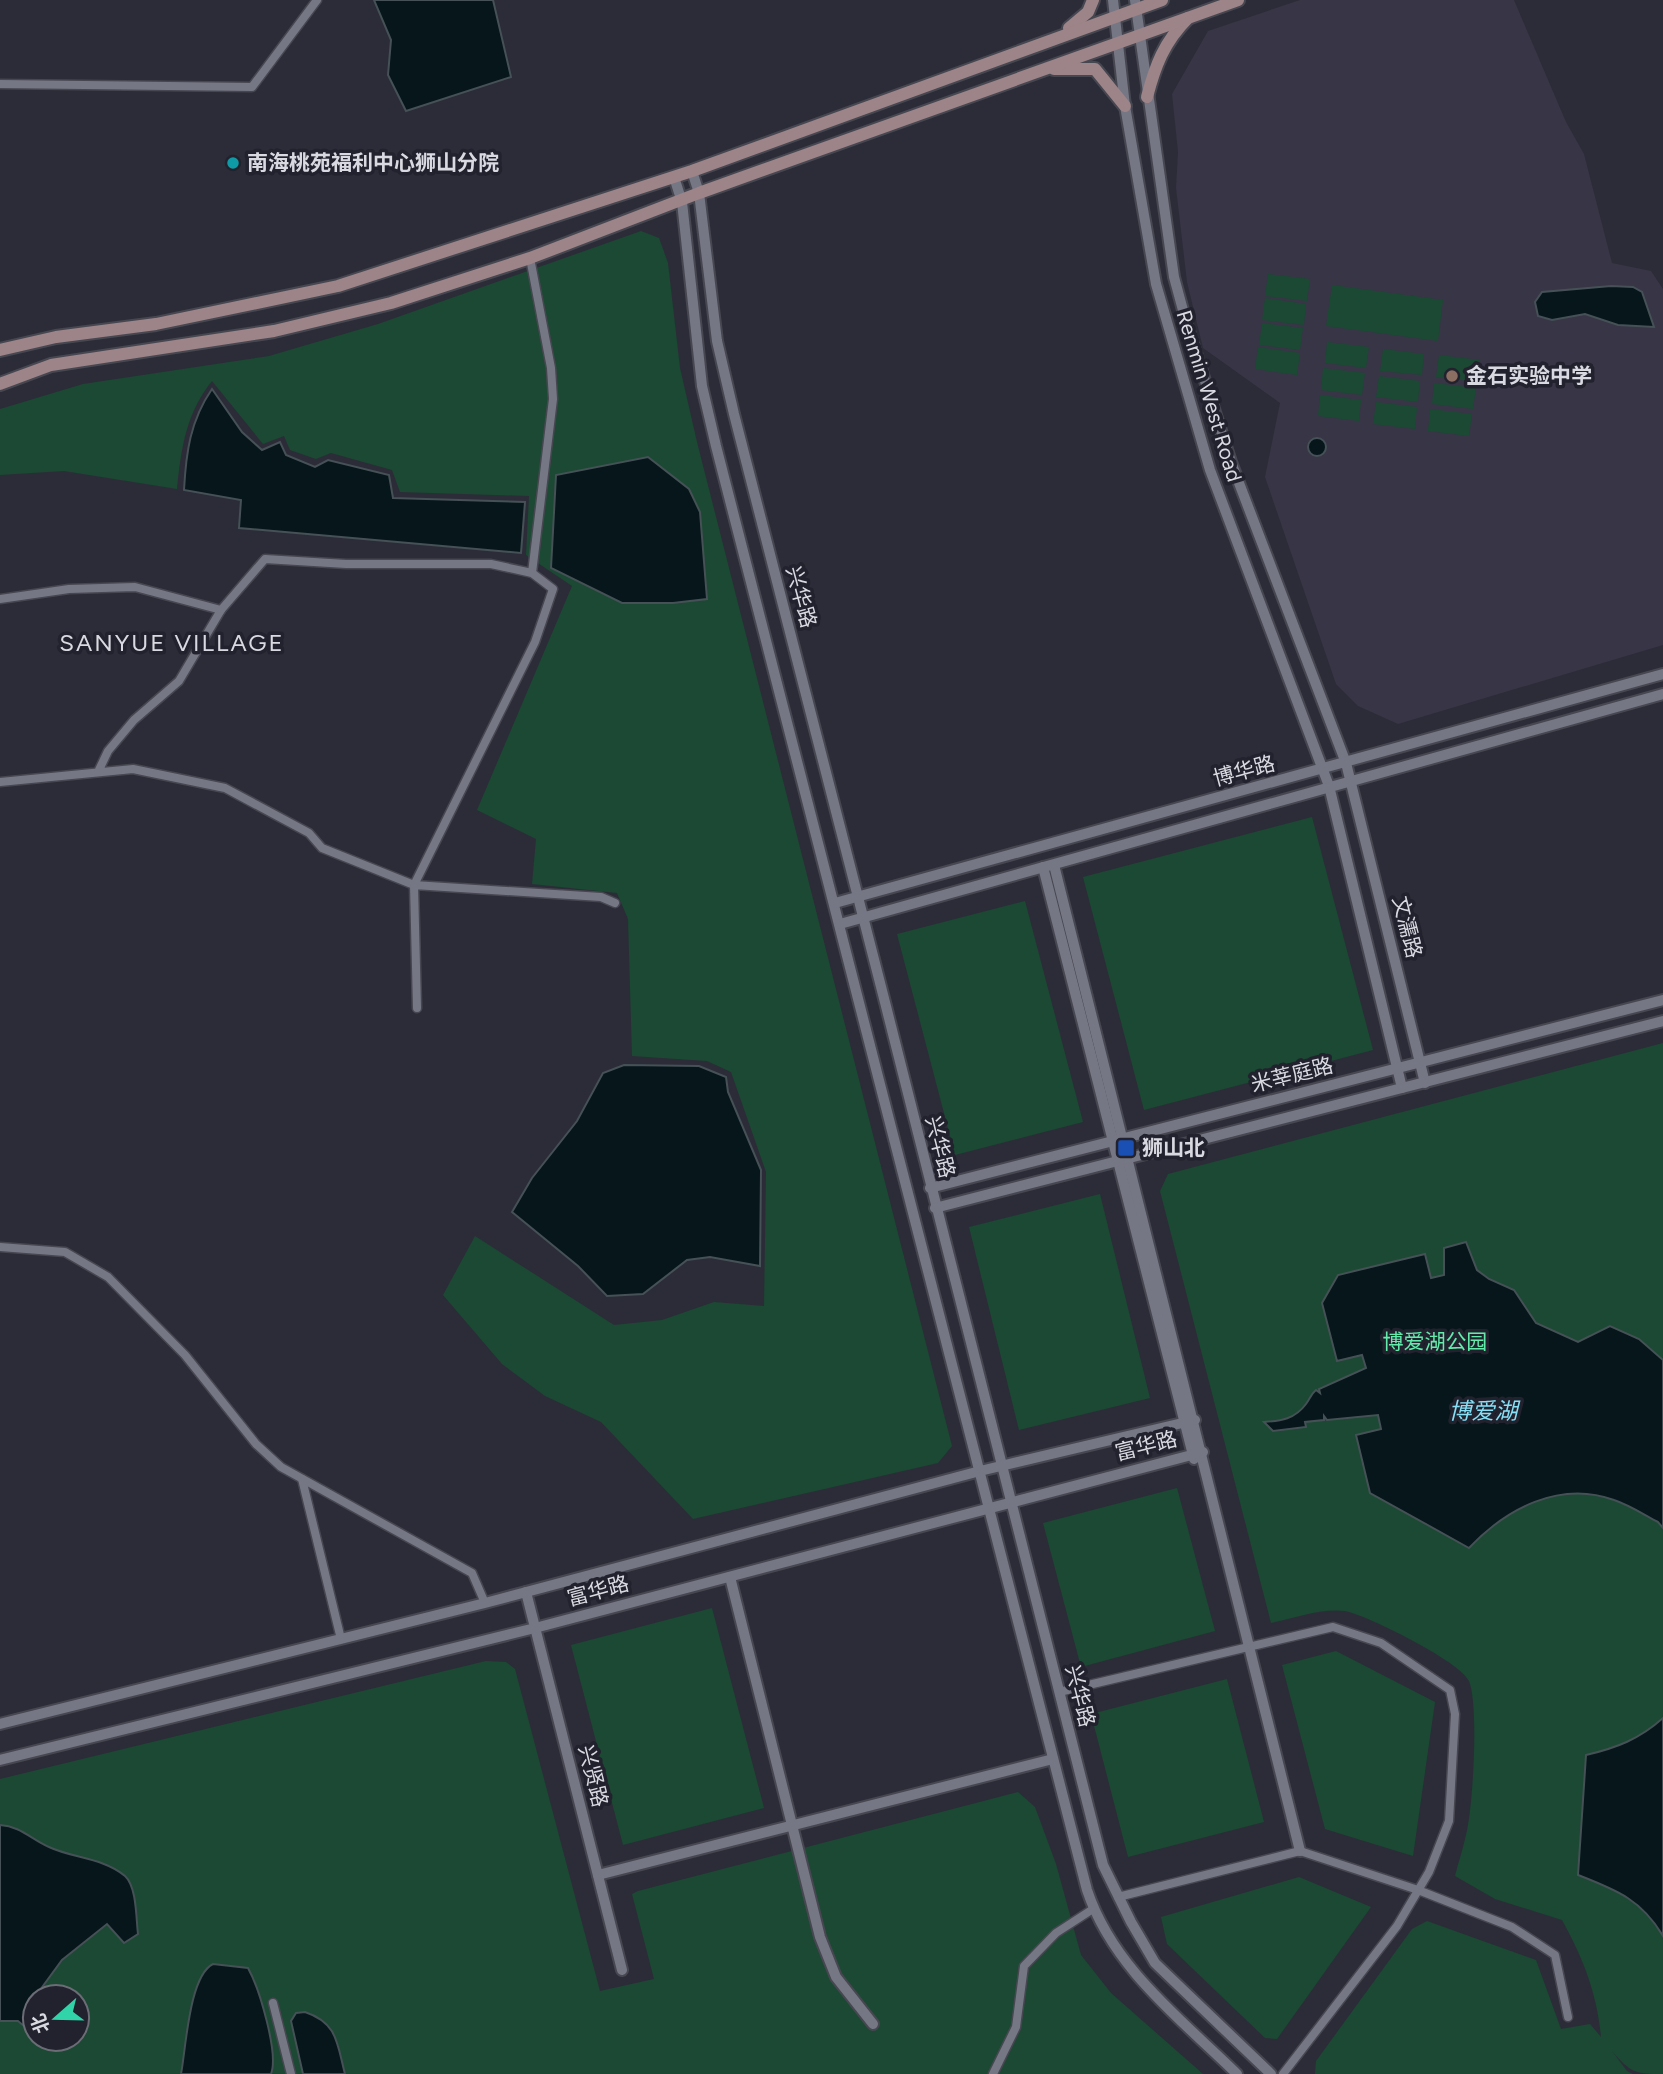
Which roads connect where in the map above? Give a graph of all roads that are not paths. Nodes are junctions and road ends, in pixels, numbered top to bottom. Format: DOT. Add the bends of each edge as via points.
graph roads {
  1 [pos="317,0"];
  2 [pos="1093,0"];
  3 [pos="1113,0"];
  4 [pos="1162,0"];
  5 [pos="1238,0"];
  6 [pos="1135,4"];
  7 [pos="1115,15"];
  8 [pos="1190,16"];
  9 [pos="1062,34"];
  10 [pos="1139,34"];
  11 [pos="1118,40"];
  12 [pos="1036,70"];
  13 [pos="0,84"];
  14 [pos="1147,97"];
  15 [pos="1125,106"];
  16 [pos="692,171"];
  17 [pos="674,177"];
  18 [pos="699,193"];
  19 [pos="682,202"];
  20 [pos="530,258"];
  21 [pos="0,350"];
  22 [pos="0,384"];
  23 [pos="532,573"];
  24 [pos="0,599"];
  25 [pos="221,610"];
  26 [pos="1663,674"];
  27 [pos="1663,694"];
  28 [pos="1346,763"];
  29 [pos="1323,769"];
  30 [pos="98,772"];
  31 [pos="1351,780"];
  32 [pos="0,782"];
  33 [pos="1329,786"];
  34 [pos="1049,866"];
  35 [pos="414,885"];
  36 [pos="860,897"];
  37 [pos="614,903"];
  38 [pos="835,903"];
  39 [pos="864,917"];
  40 [pos="840,924"];
  41 [pos="1663,1000"];
  42 [pos="417,1009"];
  43 [pos="1663,1021"];
  44 [pos="1420,1063"];
  45 [pos="1397,1068"];
  46 [pos="1425,1083"];
  47 [pos="1402,1088"];
  48 [pos="1116,1140"];
  49 [pos="1122,1160"];
  50 [pos="930,1188"];
  51 [pos="935,1208"];
  52 [pos="0,1247"];
  53 [pos="1195,1420"];
  54 [pos="1183,1423"];
  55 [pos="1197,1453"];
  56 [pos="1001,1466"];
  57 [pos="980,1471"];
  58 [pos="302,1479"];
  59 [pos="1010,1500"];
  60 [pos="989,1507"];
  61 [pos="730,1577"];
  62 [pos="526,1592"];
  63 [pos="485,1603"];
  64 [pos="535,1628"];
  65 [pos="341,1639"];
  66 [pos="1249,1647"];
  67 [pos="1059,1692"];
  68 [pos="0,1724"];
  69 [pos="1053,1759"];
  70 [pos="0,1760"];
  71 [pos="791,1825"];
  72 [pos="1300,1851"];
  73 [pos="598,1875"];
  74 [pos="1418,1890"];
  75 [pos="1118,1897"];
  76 [pos="1093,1909"];
  77 [pos="622,1970"];
  78 [pos="273,2003"];
  79 [pos="1568,2017"];
  80 [pos="873,2024"];
  81 [pos="290,2074"];
  82 [pos="993,2074"];
  83 [pos="1237,2074"];
  84 [pos="1271,2074"];
  85 [pos="1283,2074"];
  1 -- 13 [label="street" via="252,87"];
  2 -- 9 [label="main road" via="1088,12"];
  3 -- 7 [label="street, Renmin West Road"];
  4 -- 6 [label="main road"];
  5 -- 8 [label="main road"];
  6 -- 7 [label="main road"];
  6 -- 10 [label="street, 文濡路"];
  7 -- 9 [label="main road"];
  7 -- 11 [label="street, Renmin West Road"];
  8 -- 10 [label="main road"];
  8 -- 14 [label="main road" via="1173,33 1156,63"];
  9 -- 16 [label="main road"];
  10 -- 11 [label="main road"];
  10 -- 14 [label="street, 文濡路"];
  11 -- 12 [label="main road"];
  11 -- 15 [label="street, Renmin West Road"];
  12 -- 15 [label="main road" via="1095,69"];
  12 -- 18 [label="main road"];
  14 -- 28 [label="street, 文濡路" via="1174,277 1187,326 1230,462"];
  15 -- 29 [label="street, Renmin West Road" via="1156,284 1210,470"];
  16 -- 17 [label="main road"];
  16 -- 18 [label="street, 兴华路"];
  17 -- 19 [label="street, 兴华路"];
  17 -- 21 [label="main road" via="338,286"];
  18 -- 19 [label="main road"];
  18 -- 36 [label="street, 兴华路" via="722,365"];
  19 -- 20 [label="main road"];
  19 -- 38 [label="street, 兴华路" via="702,386"];
  20 -- 22 [label="main road" via="391,303 274,331 51,365"];
  20 -- 23 [label="street" via="554,399"];
  23 -- 25 [label="street" via="491,564 265,559"];
  23 -- 35 [label="street" via="552,589 535,642"];
  24 -- 25 [label="street" via="69,589 135,587"];
  25 -- 30 [label="street" via="179,681 134,720 108,751"];
  26 -- 28 [label="street, 博华路"];
  27 -- 31 [label="street, 博华路"];
  28 -- 29 [label="street, 博华路"];
  28 -- 31 [label="street, 文濡路"];
  29 -- 33 [label="street, Renmin West Road"];
  29 -- 36 [label="street, 博华路"];
  30 -- 32 [label="street"];
  30 -- 35 [label="street" via="133,769 225,788 309,833 322,848"];
  31 -- 33 [label="street, 博华路"];
  31 -- 44 [label="street, 文濡路"];
  33 -- 34 [label="street, 博华路"];
  33 -- 45 [label="street, 文濡路"];
  34 -- 39 [label="street, 博华路"];
  34 -- 48 [label="street"];
  35 -- 37 [label="street" via="601,897"];
  35 -- 42 [label="street"];
  36 -- 38 [label="street, 博华路"];
  36 -- 39 [label="street, 兴华路"];
  38 -- 40 [label="street, 兴华路"];
  39 -- 40 [label="street, 博华路"];
  39 -- 50 [label="street, 兴华路"];
  40 -- 57 [label="street, 兴华路"];
  41 -- 44 [label="street, 米莘庭路"];
  43 -- 46 [label="street, 米莘庭路"];
  44 -- 45 [label="street, 米莘庭路"];
  44 -- 46 [label="street, 文濡路"];
  45 -- 47 [label="street, 文濡路"];
  45 -- 48 [label="street, 米莘庭路"];
  46 -- 47 [label="street, 米莘庭路"];
  47 -- 49 [label="street, 米莘庭路"];
  48 -- 49 [label="street"];
  48 -- 50 [label="street, 米莘庭路"];
  49 -- 51 [label="street, 米莘庭路"];
  49 -- 53 [label="street"];
  49 -- 54 [label="street"];
  50 -- 51 [label="street, 兴华路"];
  51 -- 56 [label="street, 兴华路"];
  52 -- 58 [label="street" via="65,1252 108,1277 184,1355 256,1444"];
  53 -- 54 [label="street, 富华路"];
  53 -- 55 [label="street"];
  54 -- 55 [label="street"];
  54 -- 56 [label="street, 富华路"];
  55 -- 59 [label="street, 富华路"];
  55 -- 66 [label="street"];
  56 -- 57 [label="street, 富华路"];
  56 -- 59 [label="street, 兴华路"];
  57 -- 60 [label="street, 兴华路"];
  57 -- 62 [label="street, 富华路"];
  58 -- 63 [label="street" via="472,1573"];
  58 -- 65 [label="street"];
  59 -- 60 [label="street, 富华路"];
  59 -- 67 [label="street, 兴华路"];
  60 -- 61 [label="street, 富华路"];
  60 -- 69 [label="street, 兴华路"];
  61 -- 64 [label="street, 富华路"];
  61 -- 71 [label="street"];
  62 -- 63 [label="street, 富华路"];
  62 -- 64 [label="street, 兴贤路"];
  63 -- 65 [label="street, 富华路"];
  64 -- 70 [label="street, 富华路"];
  64 -- 73 [label="street, 兴贤路"];
  65 -- 68 [label="street, 富华路"];
  66 -- 67 [label="street"];
  66 -- 72 [label="street"];
  66 -- 74 [label="street" via="1333,1627 1381,1643 1450,1690 1455,1714 1449,1821"];
  67 -- 75 [label="street, 兴华路" via="1103,1865"];
  69 -- 71 [label="street"];
  69 -- 76 [label="street, 兴华路"];
  71 -- 73 [label="street"];
  71 -- 80 [label="street" via="820,1937 836,1977"];
  72 -- 74 [label="street"];
  72 -- 75 [label="street"];
  73 -- 77 [label="street, 兴贤路"];
  74 -- 79 [label="street" via="1512,1927 1555,1955"];
  74 -- 85 [label="street" via="1398,1926"];
  75 -- 84 [label="street, 兴华路" via="1155,1963"];
  76 -- 82 [label="street" via="1056,1933 1024,1966 1016,2027"];
  76 -- 83 [label="street, 兴华路" via="1118,1955 1135,1975"];
  78 -- 81 [label="street"];
}
